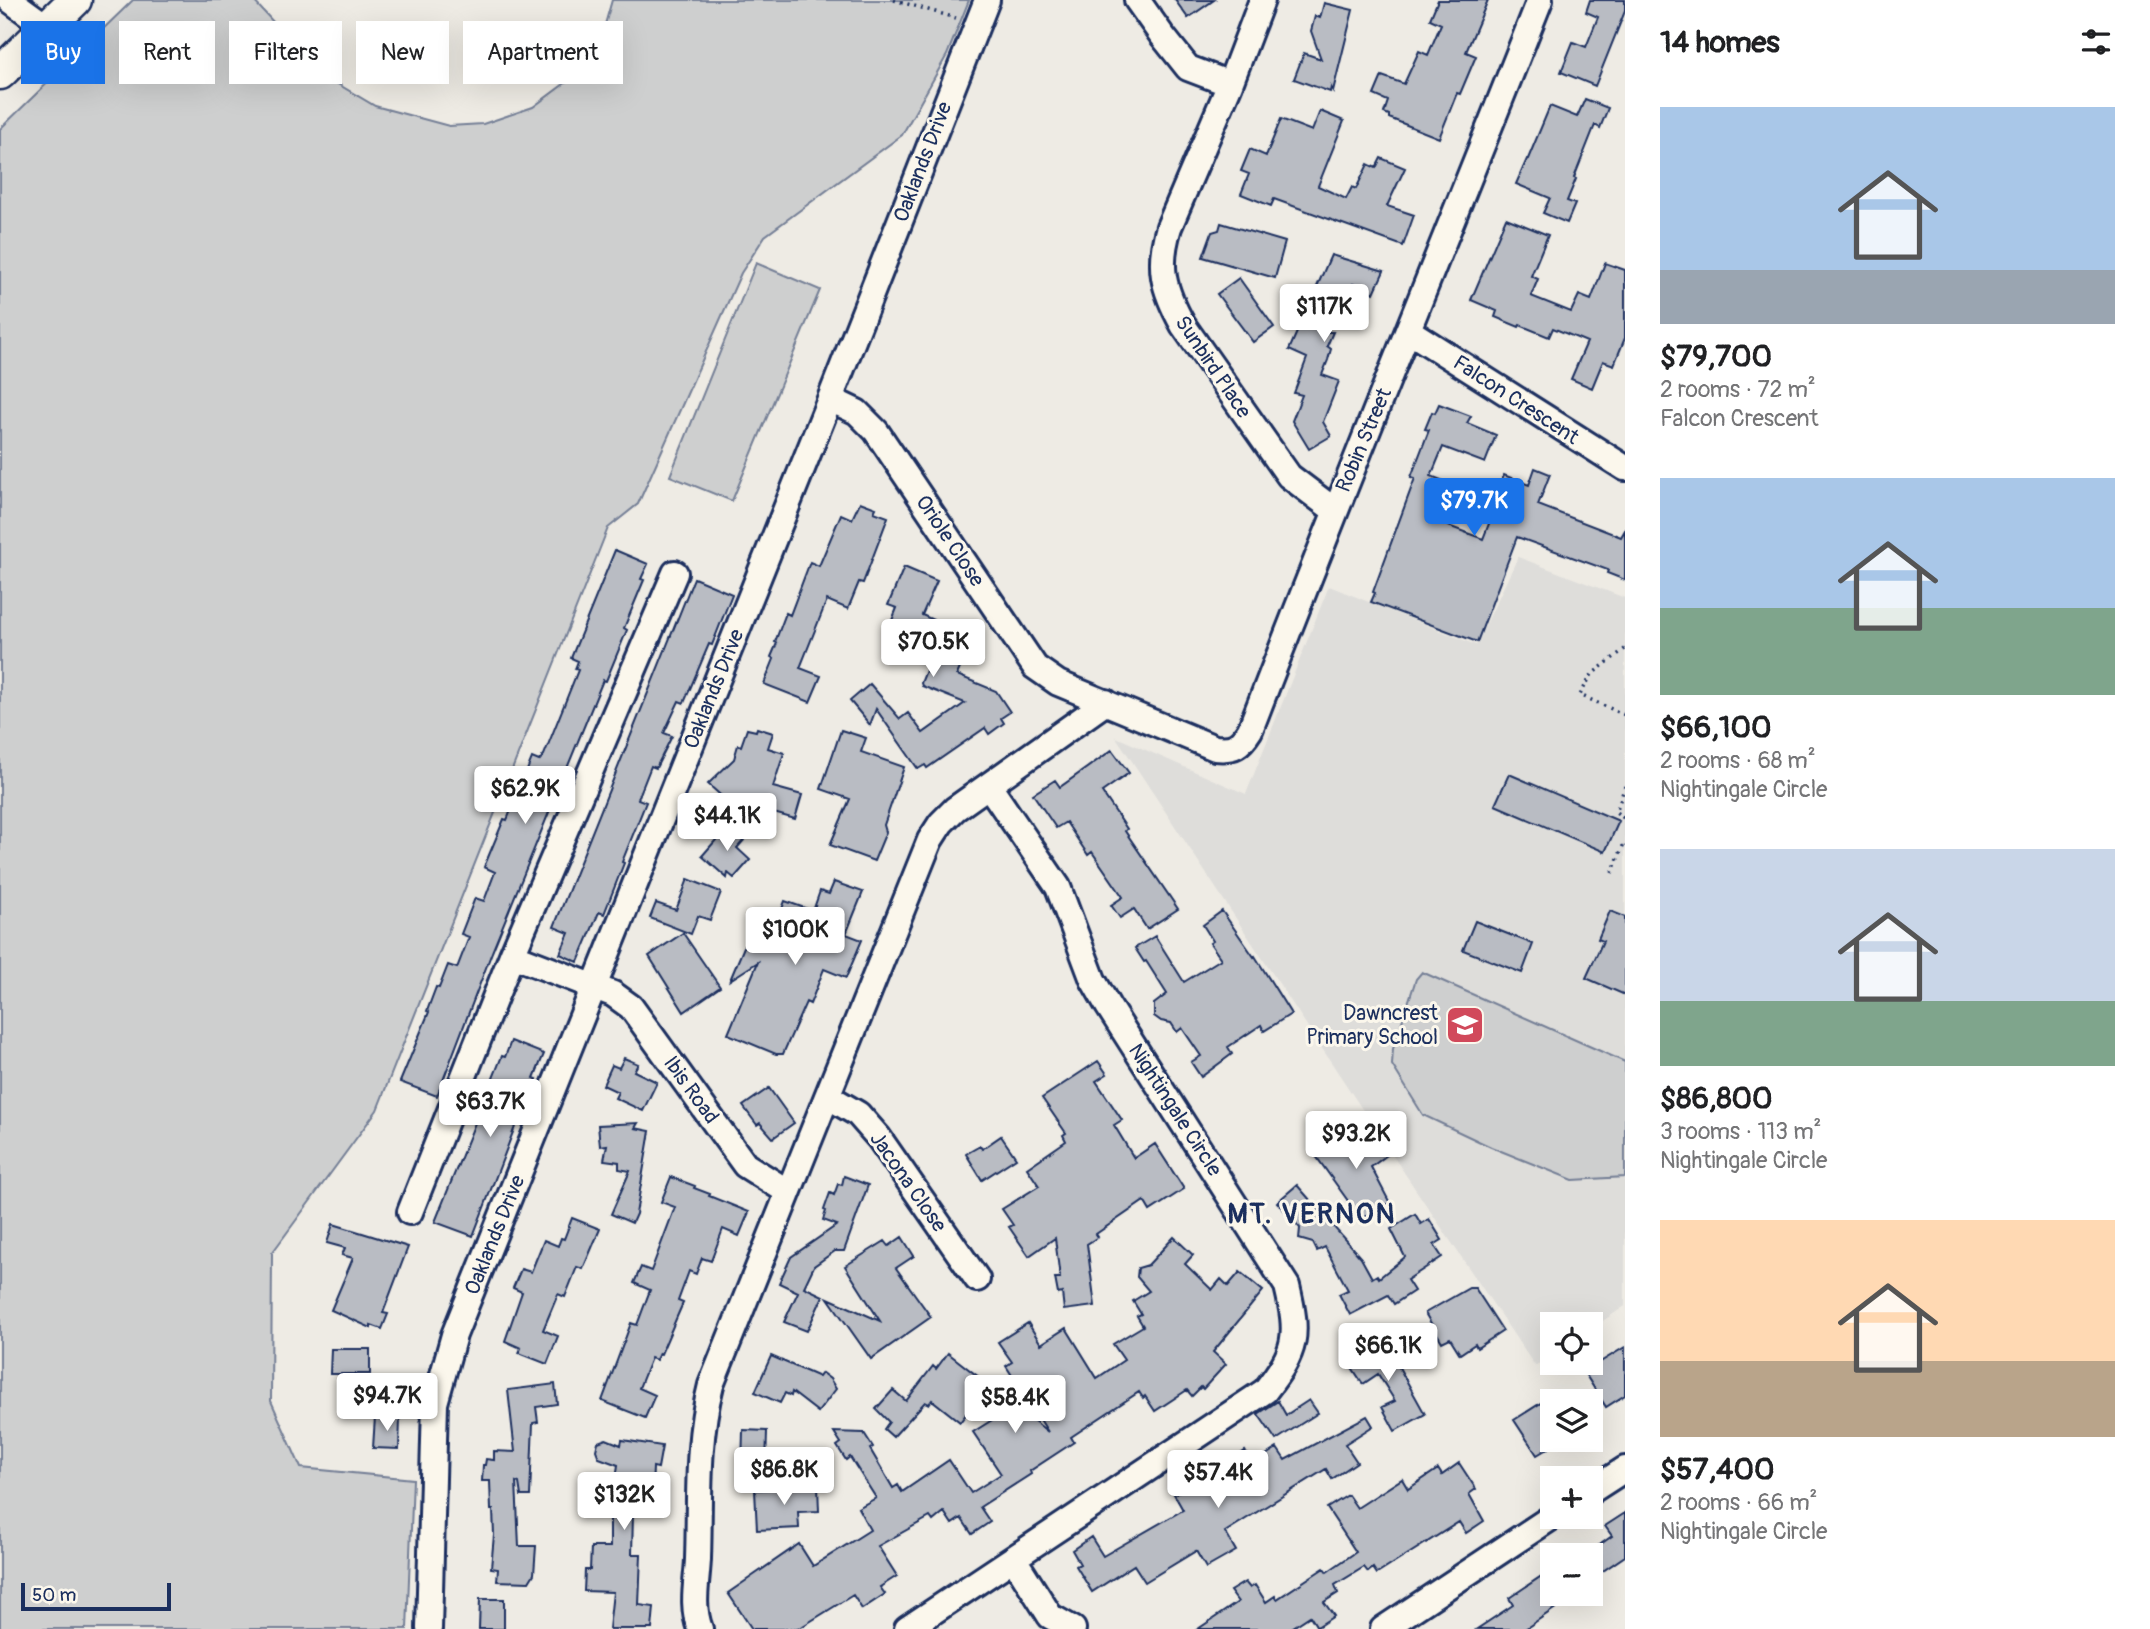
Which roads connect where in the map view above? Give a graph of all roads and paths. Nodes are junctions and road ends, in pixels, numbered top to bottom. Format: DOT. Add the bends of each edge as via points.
graph roads {
  1 [pos="10,0"];
  2 [pos="75,0"];
  3 [pos="894,0"];
  4 [pos="987,0"];
  5 [pos="1137,0"];
  6 [pos="1262,0"];
  7 [pos="1540,0"];
  8 [pos="39,21"];
  9 [pos="53,21"];
  10 [pos="978,24"];
  11 [pos="21,52"];
  12 [pos="0,73"];
  13 [pos="1230,84"];
  14 [pos="1409,331"];
  15 [pos="830,399"];
  16 [pos="1624,465"];
  17 [pos="1334,510"];
  18 [pos="675,573"];
  19 [pos="1625,649"];
  20 [pos="1106,702"];
  21 [pos="1625,715"];
  22 [pos="989,786"];
  23 [pos="1625,786"];
  24 [pos="1625,819"];
  25 [pos="1625,841"];
  26 [pos="1612,873"];
  27 [pos="512,955"];
  28 [pos="594,988"];
  29 [pos="829,1097"];
  30 [pos="788,1192"];
  31 [pos="410,1212"];
  32 [pos="976,1279"];
  33 [pos="1625,1469"];
  34 [pos="1603,1483"];
  35 [pos="1540,1525"];
  36 [pos="1014,1559"];
  37 [pos="429,1629"];
  38 [pos="700,1629"];
  39 [pos="907,1629"];
  40 [pos="1073,1629"];
  41 [pos="1383,1629"];
  1 -- 8 [label="street"];
  2 -- 9 [label="main road"];
  3 -- 10 [label="path"];
  4 -- 10 [label="street, Oaklands Drive"];
  5 -- 13 [label="street" via="1188,68"];
  6 -- 13 [label="street, Sunbird Place"];
  7 -- 14 [label="street, Robin Street"];
  10 -- 15 [label="street, Oaklands Drive"];
  11 -- 12 [label="main road"];
  13 -- 17 [label="street, Sunbird Place" via="1169,227 1162,251 1163,277 1183,325 1289,477"];
  14 -- 16 [label="street, Falcon Crescent"];
  14 -- 17 [label="street, Robin Street"];
  15 -- 20 [label="street, Oriole Close" via="857,412 876,431 1035,667"];
  15 -- 28 [label="street, Oaklands Drive"];
  17 -- 20 [label="street, Robin Street" via="1241,744 1230,750 1215,748"];
  18 -- 27 [label="street"];
  19 -- 21 [label="path" via="1592,674 1580,695"];
  20 -- 22 [label="street"];
  22 -- 29 [label="street" via="955,809 930,841"];
  22 -- 36 [label="street, Nightingale Circle" via="1042,859 1058,887 1093,980 1287,1286 1294,1315 1294,1343 1265,1391"];
  23 -- 24 [label="path" via="1616,812"];
  25 -- 26 [label="path"];
  27 -- 28 [label="street, Ibis Road"];
  27 -- 31 [label="street"];
  28 -- 30 [label="street, Ibis Road" via="631,1007 745,1165"];
  28 -- 37 [label="street, Oaklands Drive" via="454,1335 435,1403"];
  29 -- 30 [label="street"];
  29 -- 32 [label="street, Jacona Close" via="858,1114 878,1138"];
  30 -- 38 [label="street" via="711,1385 704,1415 694,1595"];
  33 -- 34 [label="street"];
  35 -- 41 [label="street"];
  36 -- 39 [label="street, Nightingale Circle"];
  36 -- 40 [label="street" via="1050,1616"];
}
